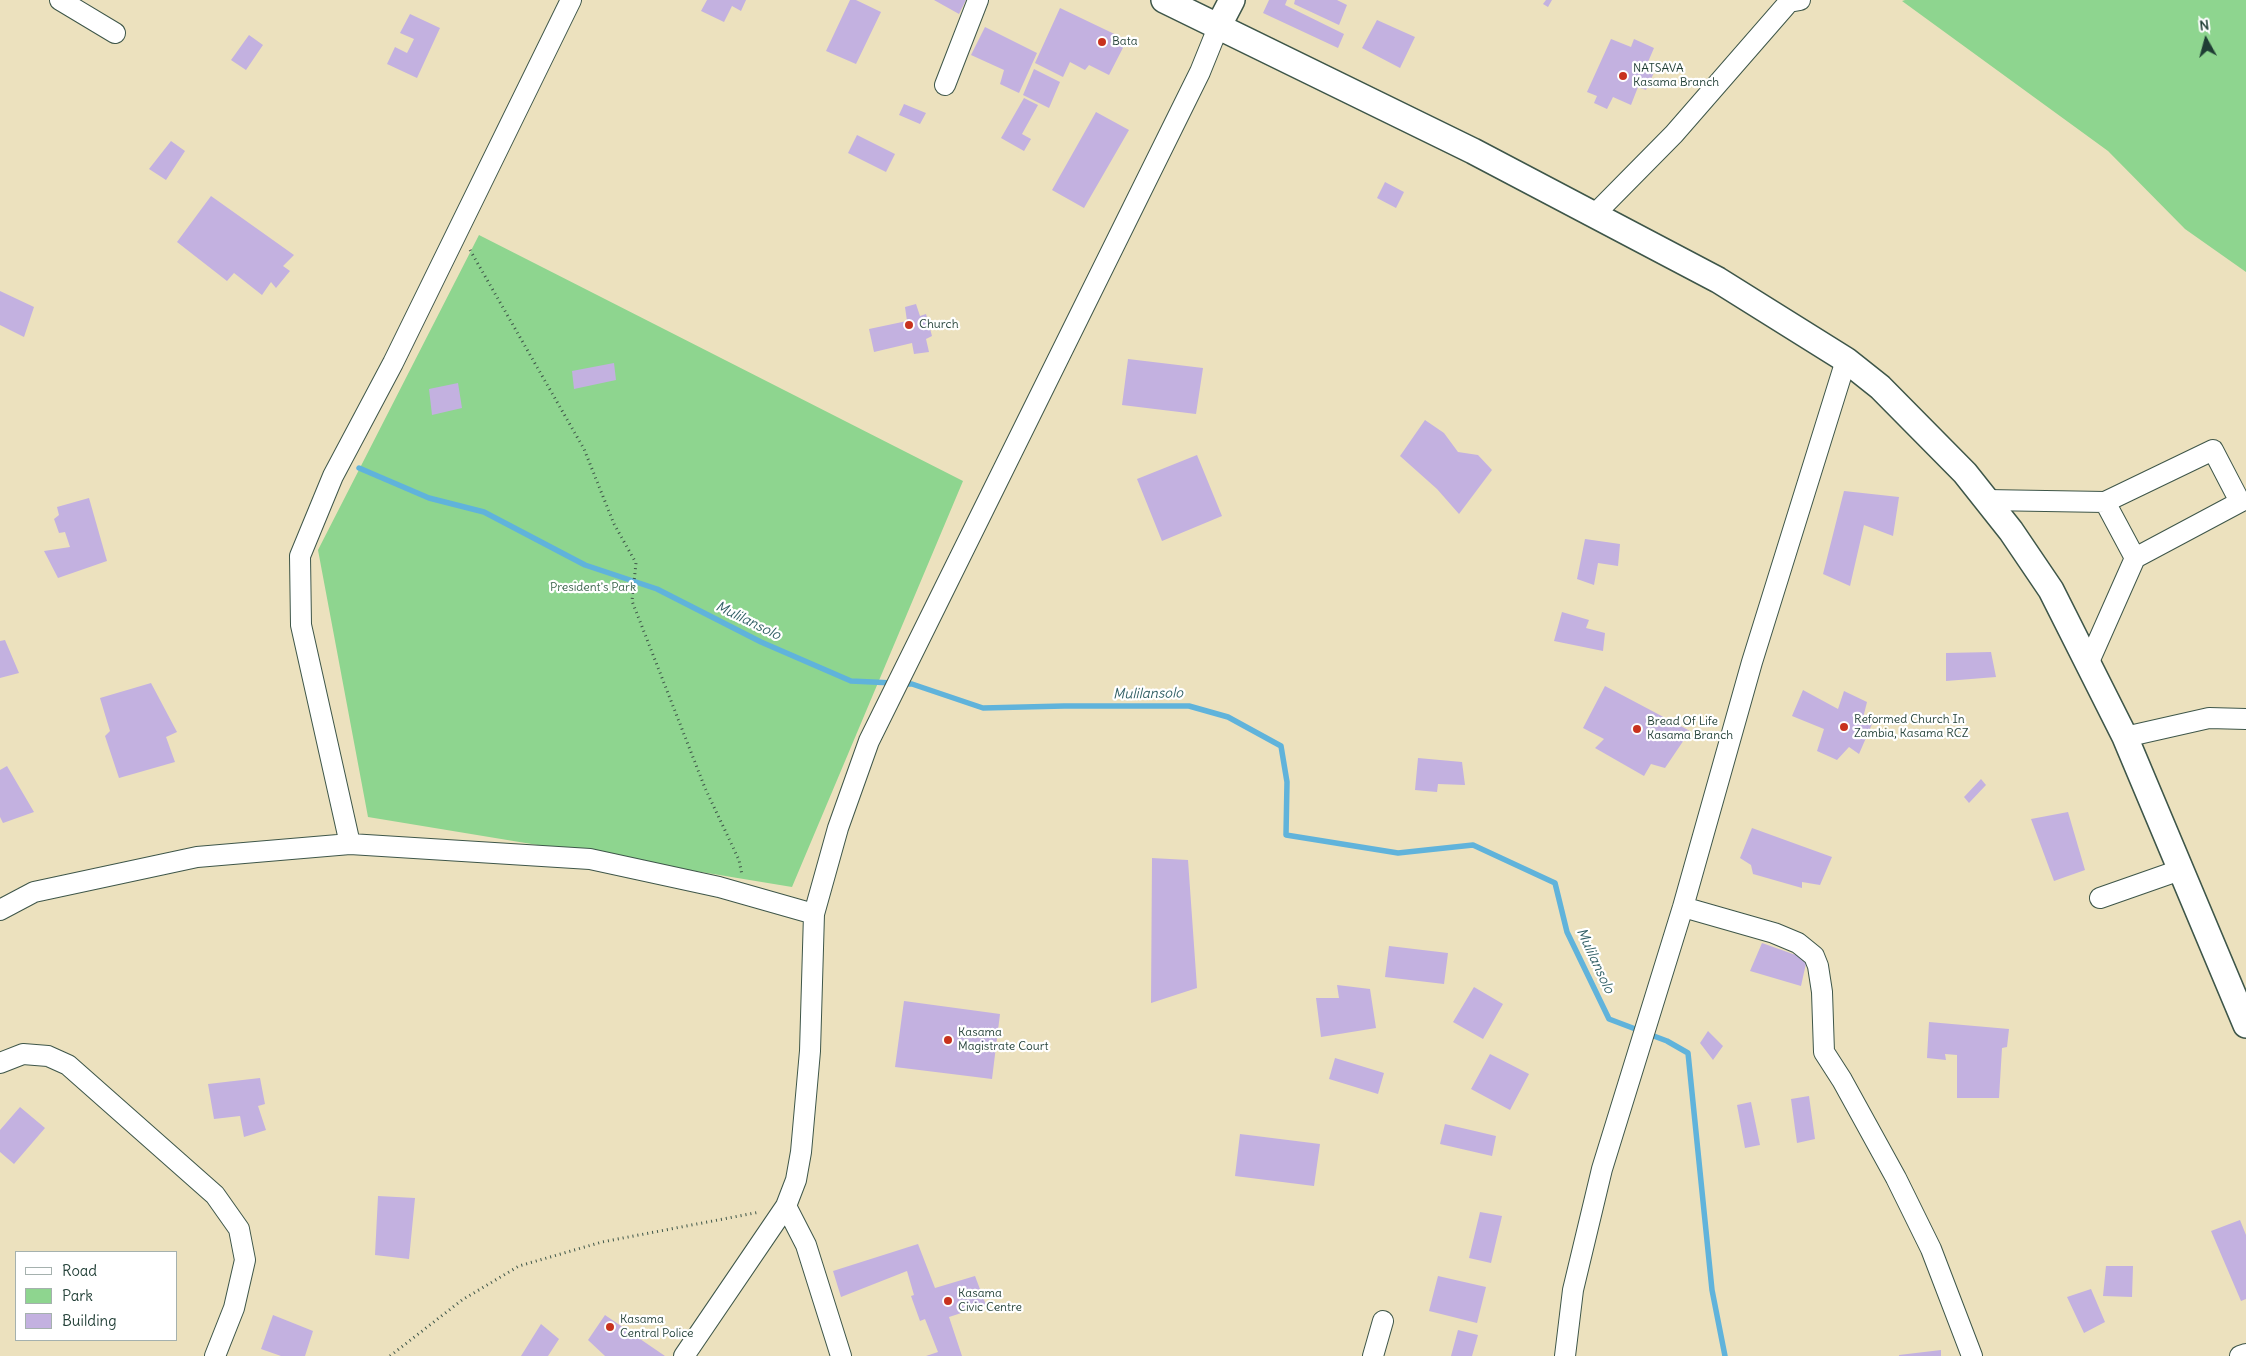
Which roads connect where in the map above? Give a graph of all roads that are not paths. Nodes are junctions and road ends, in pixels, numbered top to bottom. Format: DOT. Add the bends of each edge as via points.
graph roads {
  1 [pos="60,0"];
  2 [pos="571,0"];
  3 [pos="978,0"];
  4 [pos="1164,0"];
  5 [pos="1232,0"];
  6 [pos="1800,0"];
  7 [pos="1219,25"];
  8 [pos="115,33"];
  9 [pos="945,85"];
  10 [pos="1594,215"];
  11 [pos="1846,360"];
  12 [pos="1986,500"];
  13 [pos="2105,502"];
  14 [pos="2135,558"];
  15 [pos="2088,664"];
  16 [pos="2246,719"];
  17 [pos="2125,737"];
  18 [pos="350,844"];
  19 [pos="2180,870"];
  20 [pos="2100,898"];
  21 [pos="1683,907"];
  22 [pos="0,910"];
  23 [pos="814,914"];
  24 [pos="2246,1025"];
  25 [pos="0,1063"];
  26 [pos="786,1206"];
  27 [pos="1383,1321"];
  28 [pos="2246,1354"];
  29 [pos="215,1356"];
  30 [pos="684,1356"];
  31 [pos="841,1356"];
  32 [pos="1373,1356"];
  33 [pos="1564,1356"];
  34 [pos="1972,1356"];
  35 [pos="2240,1356"];
  1 -- 8 [label="street"];
  2 -- 18 [label="street" via="393,363 333,476 300,556 300,625"];
  3 -- 9 [label="street"];
  4 -- 7 [label="main road"];
  5 -- 7 [label="main road"];
  6 -- 10 [label="street" via="1789,2 1674,134"];
  7 -- 10 [label="main road"];
  7 -- 23 [label="street" via="1200,72 869,741 838,828"];
  10 -- 11 [label="main road" via="1718,280"];
  11 -- 12 [label="main road" via="1922,427"];
  11 -- 21 [label="street" via="1752,662"];
  12 -- 13 [label="street"];
  12 -- 15 [label="main road" via="2051,590"];
  13 -- 14 [label="street"];
  13 -- 14 [label="street" via="2213,450 2240,502"];
  14 -- 15 [label="street"];
  15 -- 17 [label="main road"];
  16 -- 17 [label="street" via="2209,718"];
  17 -- 19 [label="main road"];
  18 -- 22 [label="street" via="197,857 34,892"];
  18 -- 23 [label="street" via="590,859 748,895"];
  19 -- 20 [label="street"];
  19 -- 24 [label="main road"];
  21 -- 33 [label="street" via="1602,1169 1573,1290"];
  21 -- 34 [label="street" via="1774,933 1798,943 1814,956 1822,992 1824,1052 1913,1214"];
  23 -- 26 [label="street" via="810,1051 801,1152 796,1180"];
  25 -- 29 [label="street" via="24,1054 48,1056 68,1065 215,1196 235,1222 245,1260 234,1308"];
  26 -- 30 [label="street"];
  26 -- 31 [label="street" via="806,1245"];
  27 -- 32 [label="street"];
  28 -- 35 [label="street"];
}
